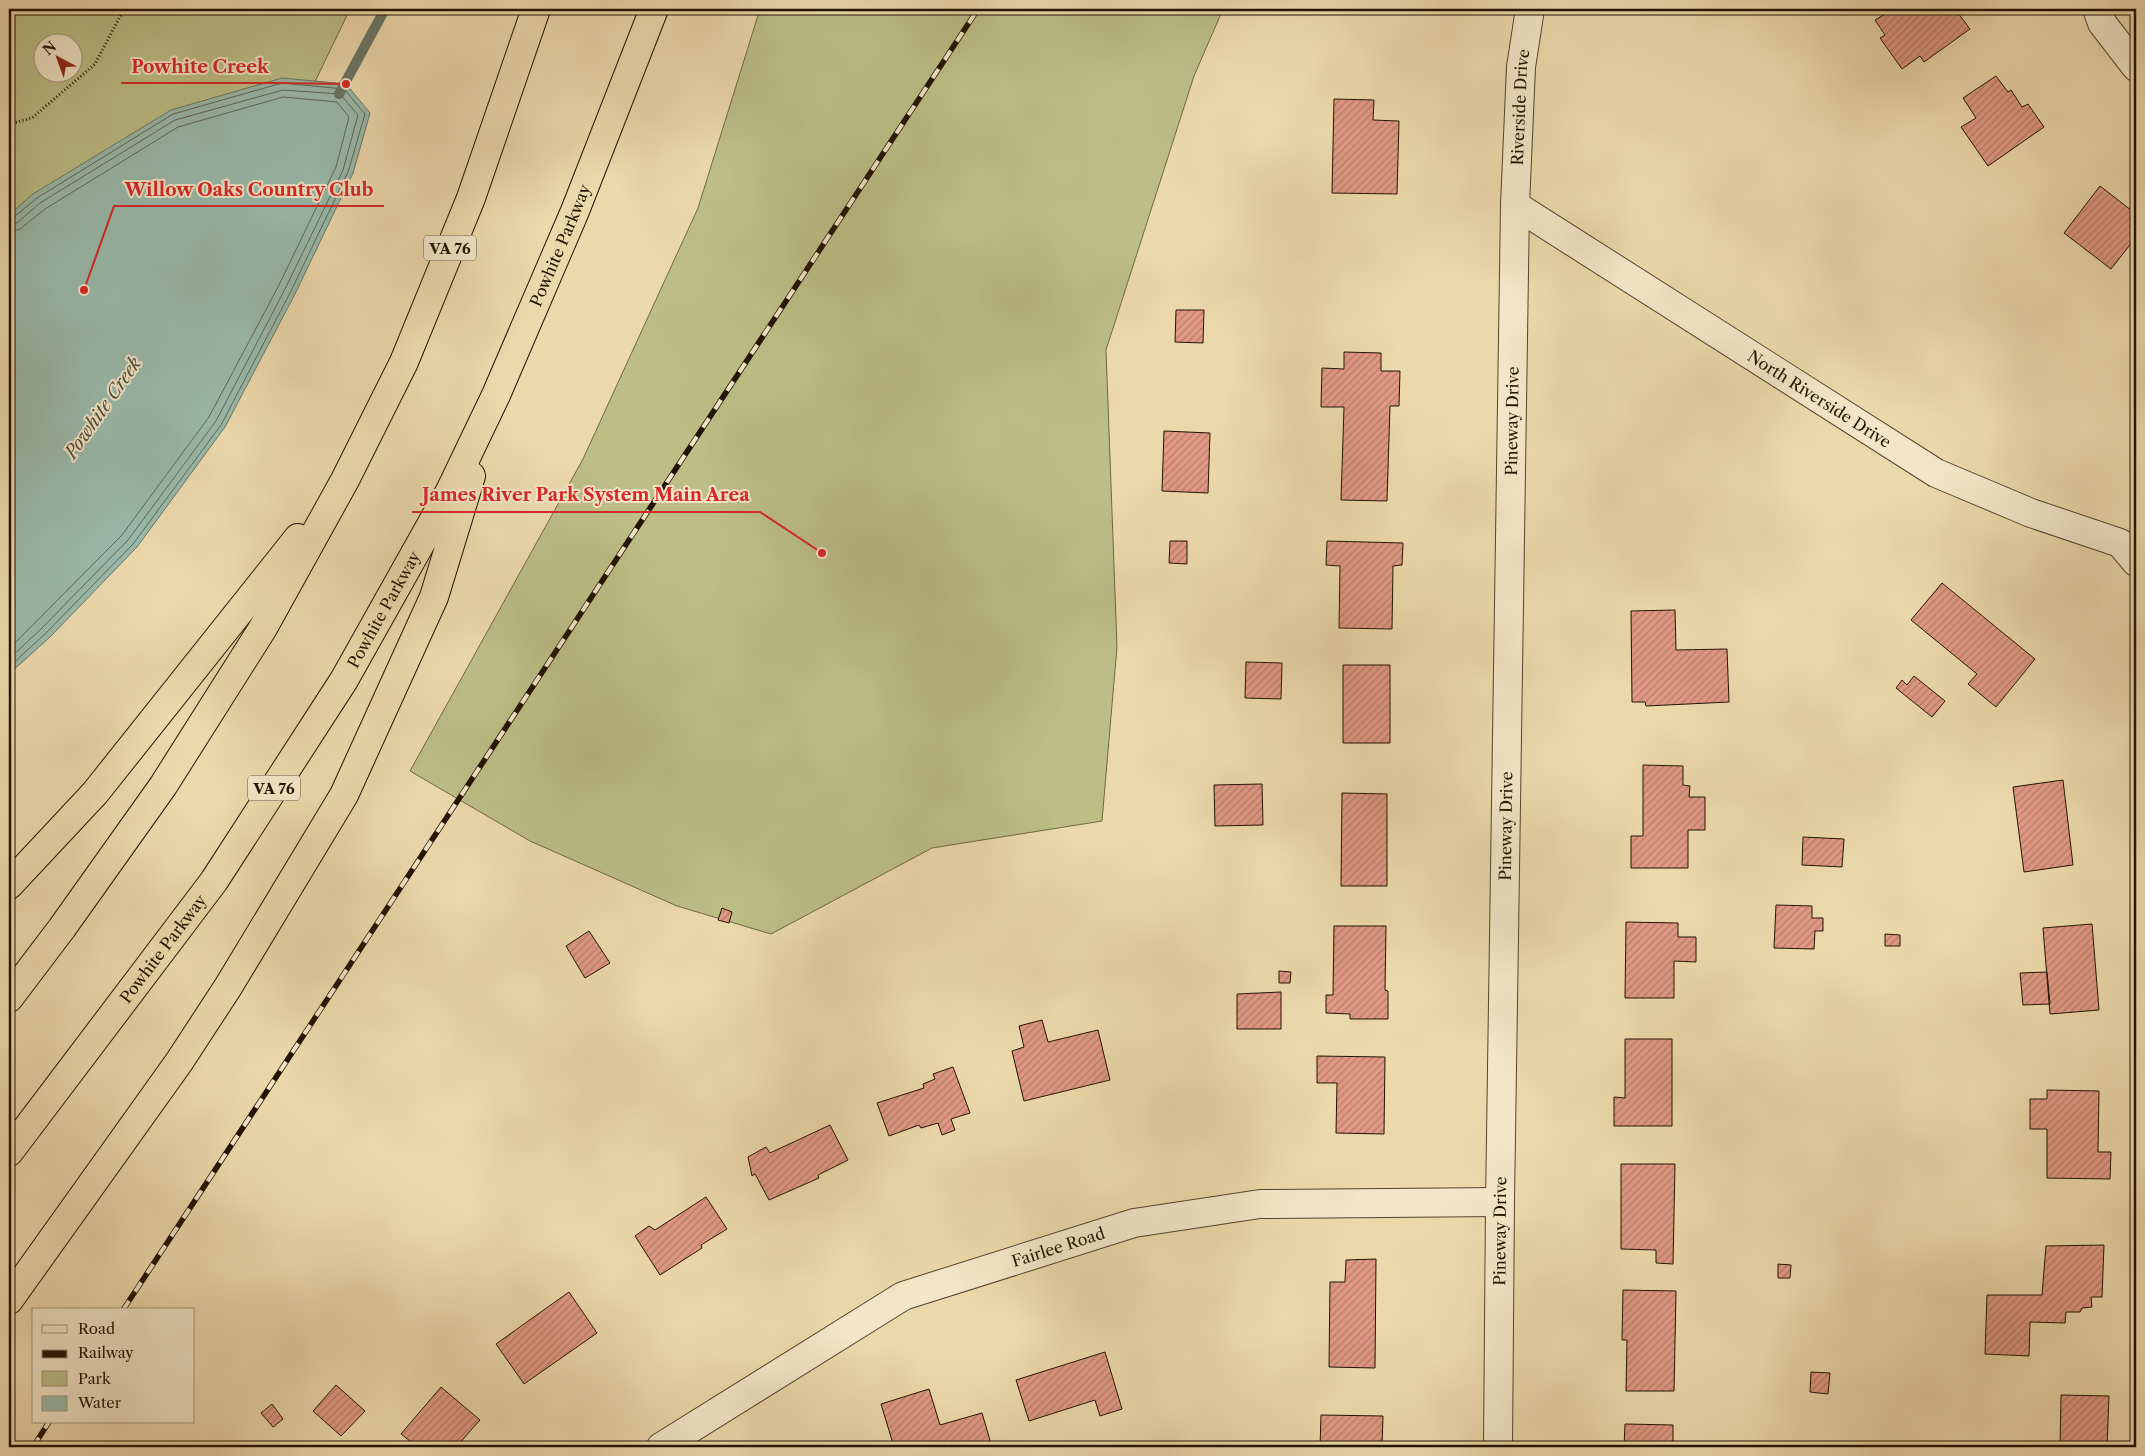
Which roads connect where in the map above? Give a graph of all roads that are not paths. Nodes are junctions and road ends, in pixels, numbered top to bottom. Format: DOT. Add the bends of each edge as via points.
graph roads {
  1 [pos="536,9"];
  2 [pos="654,9"];
  3 [pos="1530,9"];
  4 [pos="2097,9"];
  5 [pos="2136,67"];
  6 [pos="1515,205"];
  7 [pos="496,395"];
  8 [pos="344,480"];
  9 [pos="2136,562"];
  10 [pos="9,885"];
  11 [pos="9,998"];
  12 [pos="9,1152"];
  13 [pos="1500,1202"];
  14 [pos="9,1300"];
  15 [pos="661,1447"];
  16 [pos="1498,1447"];
  1 -- 8 [label="highway, VA 76" via="471,198 404,362"];
  2 -- 7 [label="highway, Powhite Parkway / VA 76" via="575,211"];
  3 -- 6 [label="street, Riverside Drive" via="1522,68"];
  4 -- 5 [label="street" via="2102,23"];
  6 -- 9 [label="street, North Riverside Drive" via="1936,473 2031,513 2120,543"];
  6 -- 13 [label="street, Pineway Drive"];
  7 -- 12 [label="highway, Powhite Parkway / VA 76" via="450,491 333,696 214,881"];
  7 -- 14 [label="highway" via="434,597 344,795 179,1062"];
  8 -- 10 [label="highway" via="95,793"];
  8 -- 11 [label="highway, VA 76" via="263,628 168,778"];
  13 -- 15 [label="street, Fairlee Road" via="1260,1204 1134,1223 903,1296"];
  13 -- 16 [label="street, Pineway Drive"];
}
